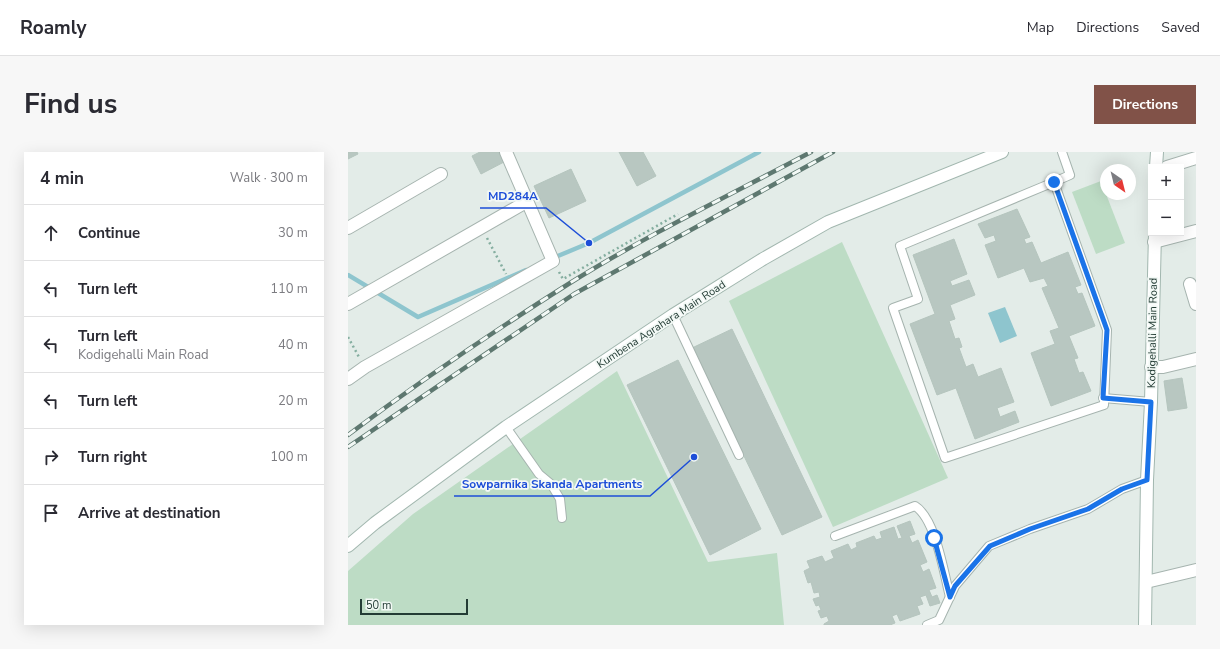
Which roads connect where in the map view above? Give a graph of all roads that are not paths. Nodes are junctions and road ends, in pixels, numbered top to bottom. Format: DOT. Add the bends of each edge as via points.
graph roads {
  1 [pos="506,152"];
  2 [pos="1002,152"];
  3 [pos="1062,152"];
  4 [pos="1157,152"];
  5 [pos="1196,158"];
  6 [pos="1156,164"];
  7 [pos="1177,164"];
  8 [pos="441,174"];
  9 [pos="1054,182"];
  10 [pos="526,202"];
  11 [pos="348,228"];
  12 [pos="1196,231"];
  13 [pos="1154,238"];
  14 [pos="1190,284"];
  15 [pos="348,304"];
  16 [pos="1196,304"];
  17 [pos="673,315"];
  18 [pos="1196,359"];
  19 [pos="1151,367"];
  20 [pos="348,379"];
  21 [pos="1103,398"];
  22 [pos="1151,402"];
  23 [pos="506,427"];
  24 [pos="738,455"];
  25 [pos="1147,480"];
  26 [pos="562,518"];
  27 [pos="835,536"];
  28 [pos="348,546"];
  29 [pos="1196,570"];
  30 [pos="1146,582"];
  31 [pos="950,597"];
  32 [pos="927,625"];
  33 [pos="1145,625"];
  1 -- 10 [label="street"];
  2 -- 17 [label="street, Kumbena Agrahara Main Road" via="828,222"];
  3 -- 9 [label="lane" via="1070,175"];
  4 -- 6 [label="street"];
  5 -- 7 [label="street"];
  8 -- 11 [label="street"];
  9 -- 21 [label="lane" via="1107,330"];
  9 -- 21 [label="lane" via="900,246 918,299 893,308 945,458 1104,405"];
  10 -- 15 [label="street"];
  10 -- 20 [label="street" via="553,261"];
  12 -- 13 [label="street"];
  13 -- 19 [label="street, Kodigehalli Main Road"];
  14 -- 16 [label="street"];
  17 -- 23 [label="street, Kumbena Agrahara Main Road"];
  17 -- 24 [label="lane"];
  18 -- 19 [label="street" via="1163,367"];
  19 -- 22 [label="street, Kodigehalli Main Road"];
  21 -- 22 [label="lane"];
  22 -- 25 [label="street, Kodigehalli Main Road"];
  23 -- 26 [label="lane" via="539,474 551,484 560,499"];
  23 -- 28 [label="street, Kumbena Agrahara Main Road" via="375,523"];
  25 -- 30 [label="street, Kodigehalli Main Road"];
  25 -- 31 [label="lane" via="1122,489 1088,509 990,546 955,586"];
  27 -- 31 [label="lane" via="915,506 924,514 934,538"];
  29 -- 30 [label="street"];
  30 -- 33 [label="street, Kodigehalli Main Road"];
  31 -- 32 [label="lane" via="939,620"];
}
